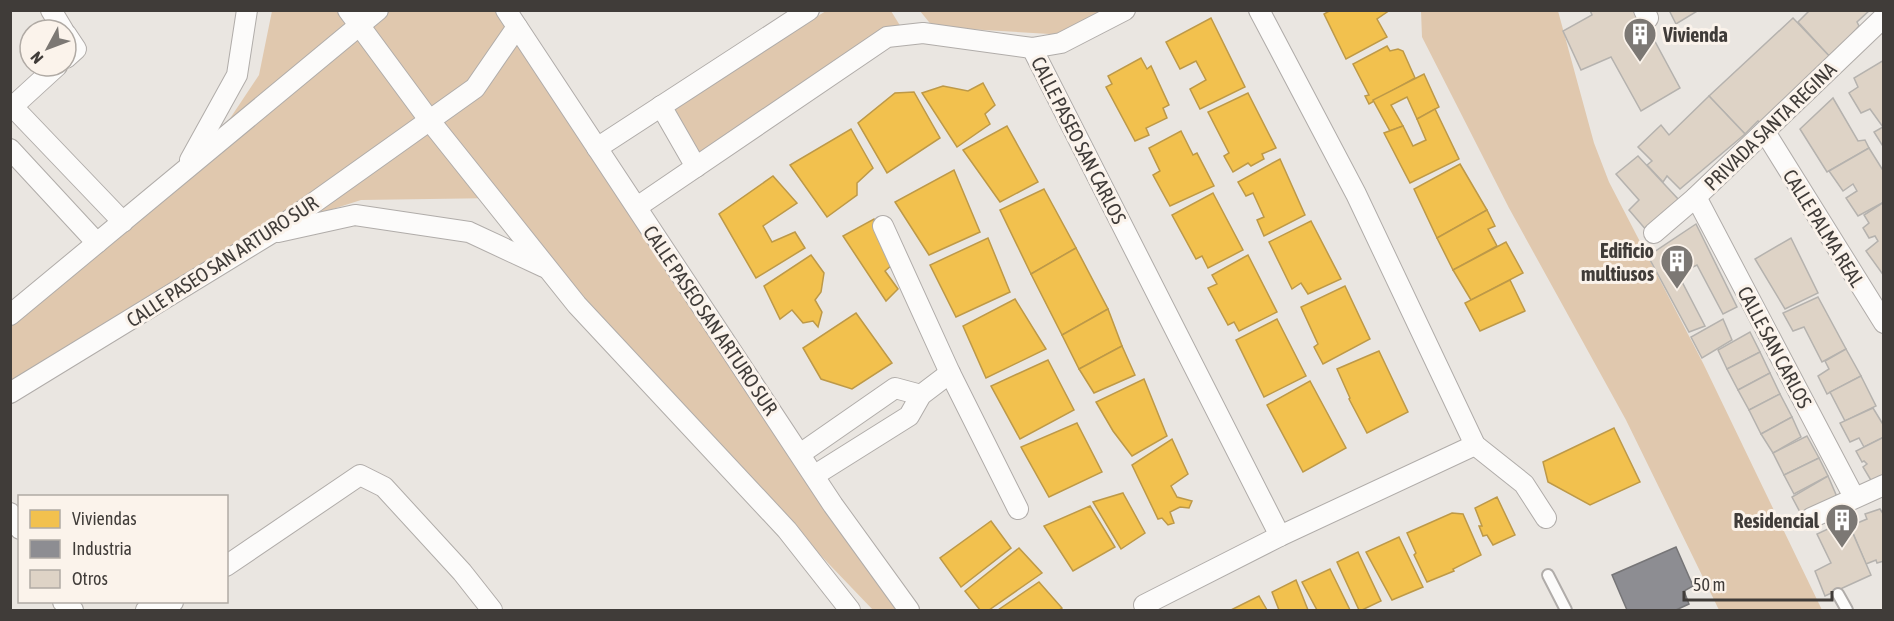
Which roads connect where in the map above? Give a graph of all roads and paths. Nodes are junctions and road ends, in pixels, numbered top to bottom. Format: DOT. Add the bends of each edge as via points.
graph roads {
  1 [pos="247,10"];
  2 [pos="378,10"];
  3 [pos="809,10"];
  4 [pos="1125,10"];
  5 [pos="1259,10"];
  6 [pos="353,18"];
  7 [pos="511,19"];
  8 [pos="1881,26"];
  9 [pos="1032,48"];
  10 [pos="44,78"];
  11 [pos="661,106"];
  12 [pos="12,108"];
  13 [pos="429,121"];
  14 [pos="1765,132"];
  15 [pos="597,148"];
  16 [pos="10,149"];
  17 [pos="696,167"];
  18 [pos="183,171"];
  19 [pos="1696,197"];
  20 [pos="637,207"];
  21 [pos="123,222"];
  22 [pos="884,226"];
  23 [pos="1654,233"];
  24 [pos="270,234"];
  25 [pos="98,243"];
  26 [pos="549,270"];
  27 [pos="10,315"];
  28 [pos="1884,323"];
  29 [pos="950,373"];
  30 [pos="10,393"];
  31 [pos="921,394"];
  32 [pos="1475,445"];
  33 [pos="800,454"];
  34 [pos="815,475"];
  35 [pos="1884,485"];
  36 [pos="1854,497"];
  37 [pos="1018,509"];
  38 [pos="10,513"];
  39 [pos="1546,518"];
  40 [pos="1811,518"];
  41 [pos="18,526"];
  42 [pos="1280,536"];
  43 [pos="228,565"];
  44 [pos="1548,575"];
  45 [pos="1838,594"];
  46 [pos="1144,605"];
  47 [pos="492,610"];
  48 [pos="850,610"];
  49 [pos="909,610"];
  50 [pos="1566,610"];
  51 [pos="1847,610"];
  1 -- 18 [label="street" via="237,75"];
  2 -- 6 [label="street"];
  3 -- 11 [label="street"];
  4 -- 9 [label="street" via="1061,44"];
  5 -- 32 [label="street" via="1356,195"];
  6 -- 13 [label="street"];
  6 -- 18 [label="street"];
  7 -- 13 [label="street, CALLE PASEO SAN ARTURO SUR" via="475,88"];
  7 -- 15 [label="street, CALLE PASEO SAN ARTURO SUR"];
  8 -- 14 [label="street, PRIVADA SANTA REGINA"];
  9 -- 17 [label="street, CALLE PASEO SAN CARLOS" via="923,33 887,37"];
  9 -- 42 [label="street, CALLE PASEO SAN CARLOS"];
  10 -- 12 [label="street"];
  11 -- 15 [label="street"];
  11 -- 17 [label="street"];
  12 -- 21 [label="street"];
  13 -- 24 [label="street, CALLE PASEO SAN ARTURO SUR"];
  13 -- 26 [label="street"];
  14 -- 19 [label="street, PRIVADA SANTA REGINA"];
  14 -- 28 [label="street, CALLE PALMA REAL"];
  15 -- 20 [label="street, CALLE PASEO SAN ARTURO SUR"];
  16 -- 25 [label="street"];
  17 -- 20 [label="street, CALLE PASEO SAN CARLOS"];
  18 -- 21 [label="street"];
  19 -- 23 [label="street, PRIVADA SANTA REGINA"];
  19 -- 36 [label="street, CALLE SAN CARLOS"];
  20 -- 33 [label="street, CALLE PASEO SAN ARTURO SUR"];
  21 -- 25 [label="street"];
  22 -- 29 [label="street"];
  24 -- 26 [label="street" via="355,215 469,232"];
  24 -- 30 [label="street, CALLE PASEO SAN ARTURO SUR"];
  25 -- 27 [label="street"];
  26 -- 48 [label="street" via="787,530"];
  29 -- 31 [label="street"];
  29 -- 37 [label="street"];
  31 -- 33 [label="street" via="896,388"];
  31 -- 34 [label="street" via="909,416"];
  32 -- 39 [label="street" via="1524,484"];
  32 -- 42 [label="street"];
  33 -- 34 [label="street, CALLE PASEO SAN ARTURO SUR"];
  34 -- 49 [label="street, CALLE PASEO SAN ARTURO SUR"];
  35 -- 36 [label="street"];
  36 -- 40 [label="street"];
  38 -- 41 [label="street"];
  42 -- 46 [label="street"];
  43 -- 47 [label="street" via="360,475 384,487"];
  44 -- 50 [label="lane"];
  45 -- 51 [label="lane"];
}
